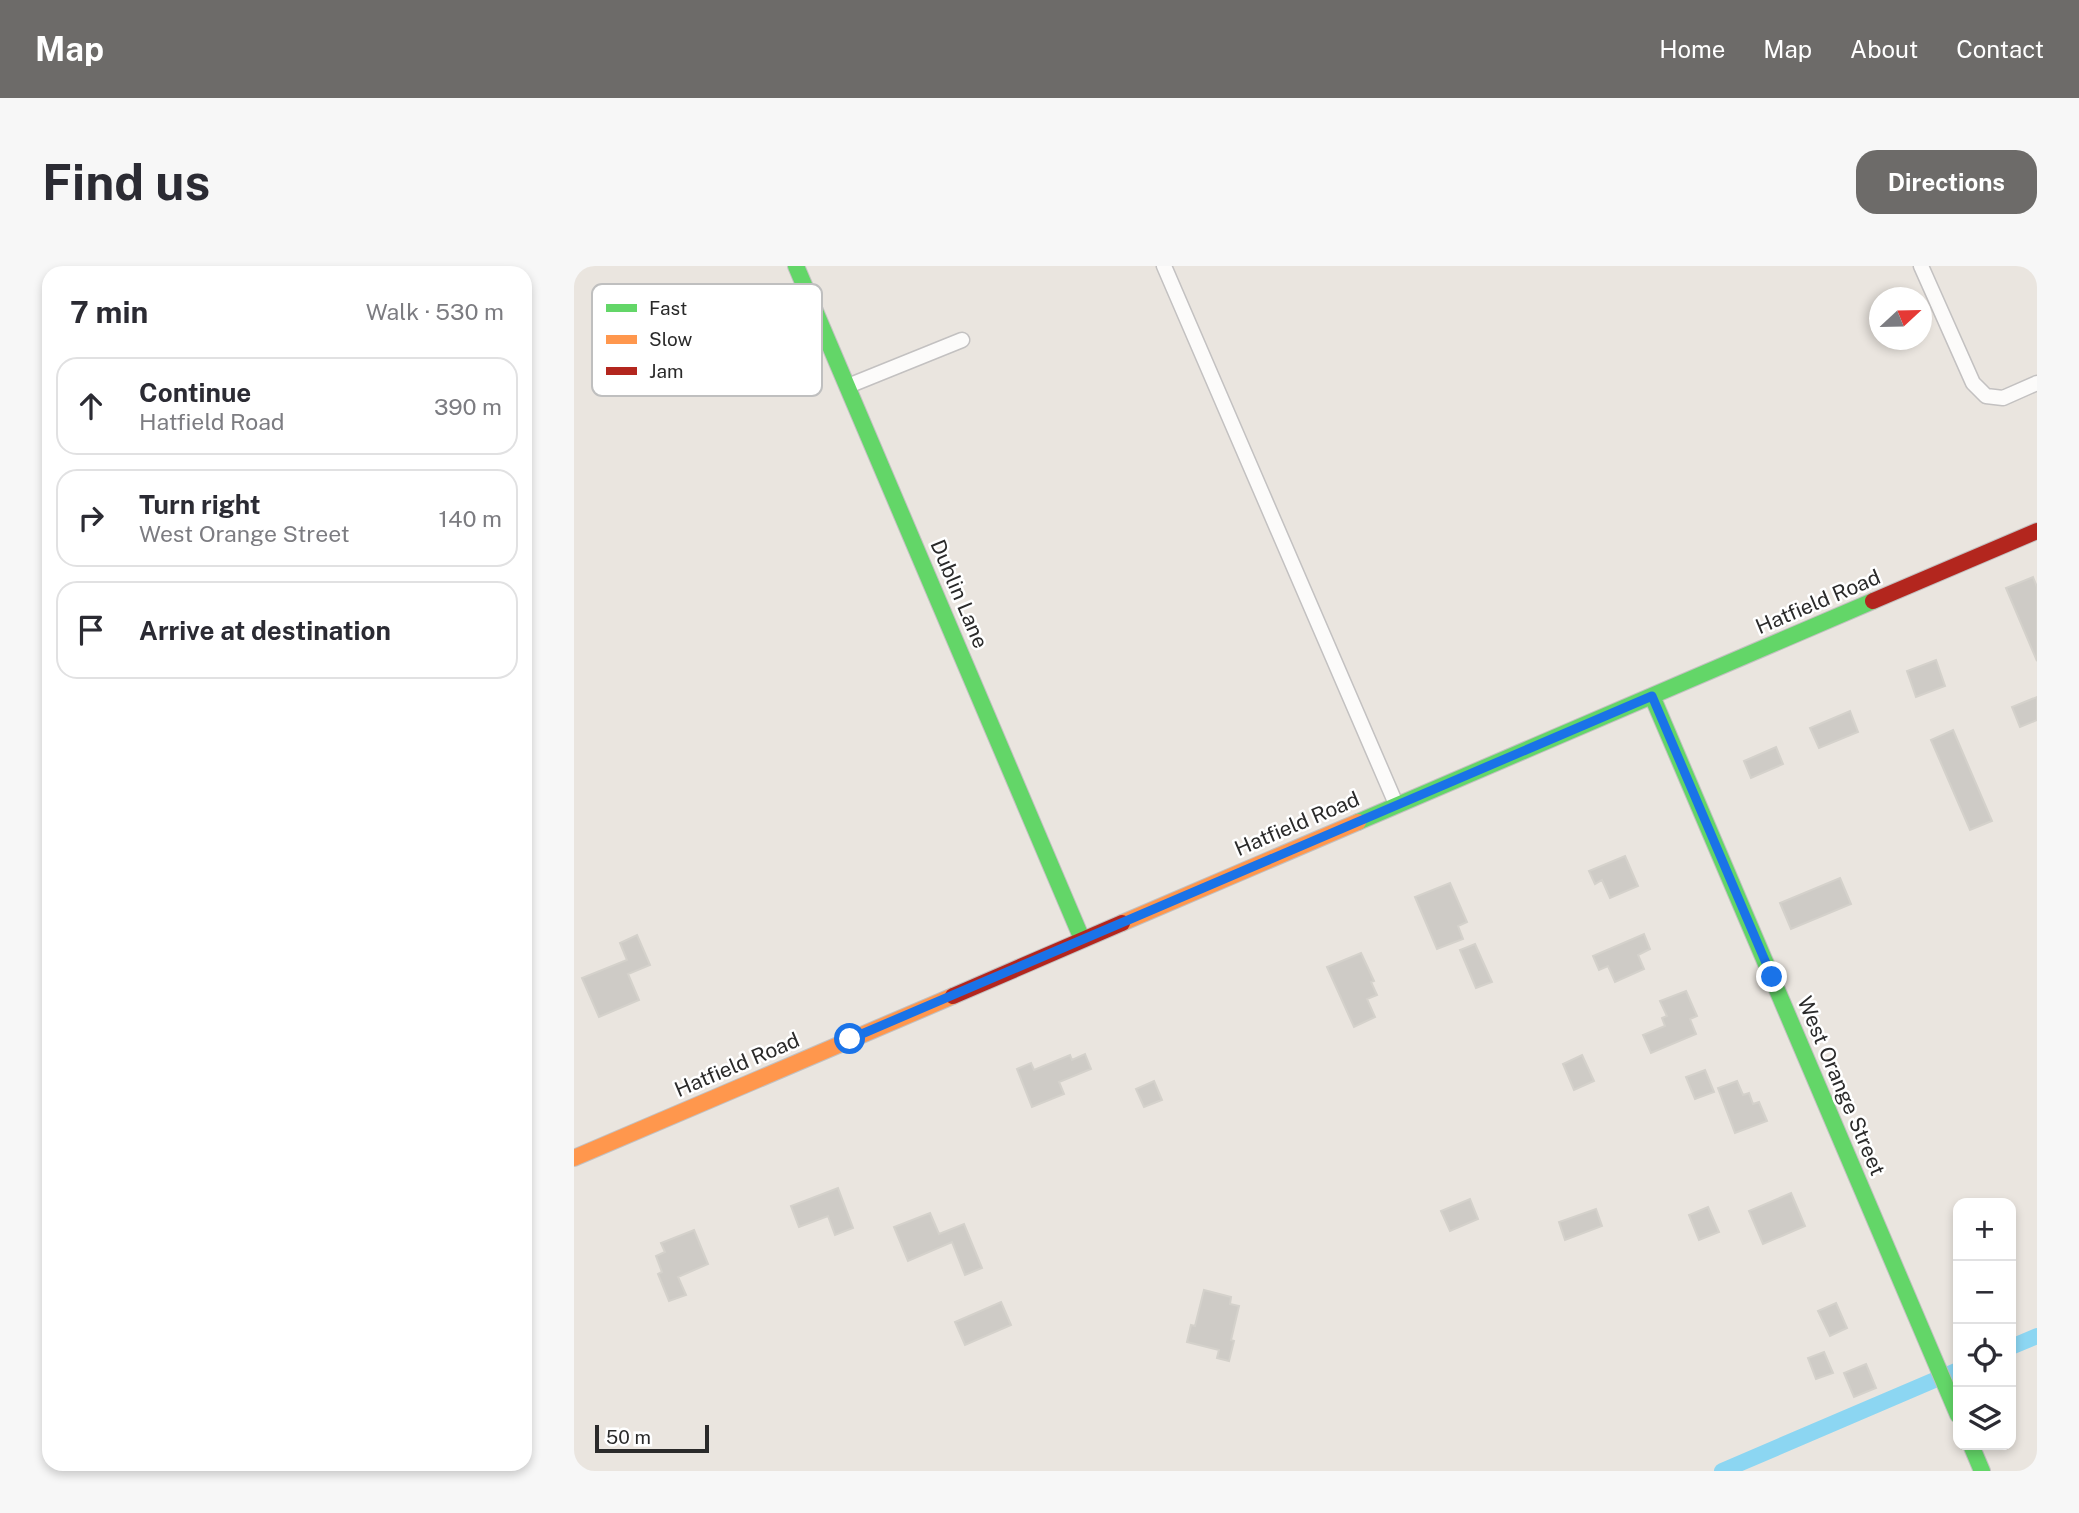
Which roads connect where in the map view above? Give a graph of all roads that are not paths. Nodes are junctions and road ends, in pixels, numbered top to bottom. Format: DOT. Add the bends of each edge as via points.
graph roads {
  1 [pos="796,266"];
  2 [pos="1164,266"];
  3 [pos="1921,266"];
  4 [pos="804,284"];
  5 [pos="822,326"];
  6 [pos="961,340"];
  7 [pos="2037,383"];
  8 [pos="848,386"];
  9 [pos="2037,531"];
  10 [pos="1652,696"];
  11 [pos="1396,804"];
  12 [pos="1082,939"];
  13 [pos="574,1158"];
  14 [pos="1953,1403"];
  15 [pos="1973,1450"];
  16 [pos="1982,1471"];
  1 -- 4 [label="street, Dublin Lane"];
  2 -- 11 [label="street"];
  3 -- 7 [label="street" via="1973,383 1986,396 2003,398"];
  5 -- 8 [label="street, Dublin Lane"];
  6 -- 8 [label="street"];
  8 -- 12 [label="street, Dublin Lane"];
  9 -- 10 [label="street, Hatfield Road"];
  10 -- 11 [label="street, Hatfield Road"];
  10 -- 14 [label="street, West Orange Street"];
  11 -- 12 [label="street, Hatfield Road"];
  12 -- 13 [label="street, Hatfield Road"];
  15 -- 16 [label="street"];
}
